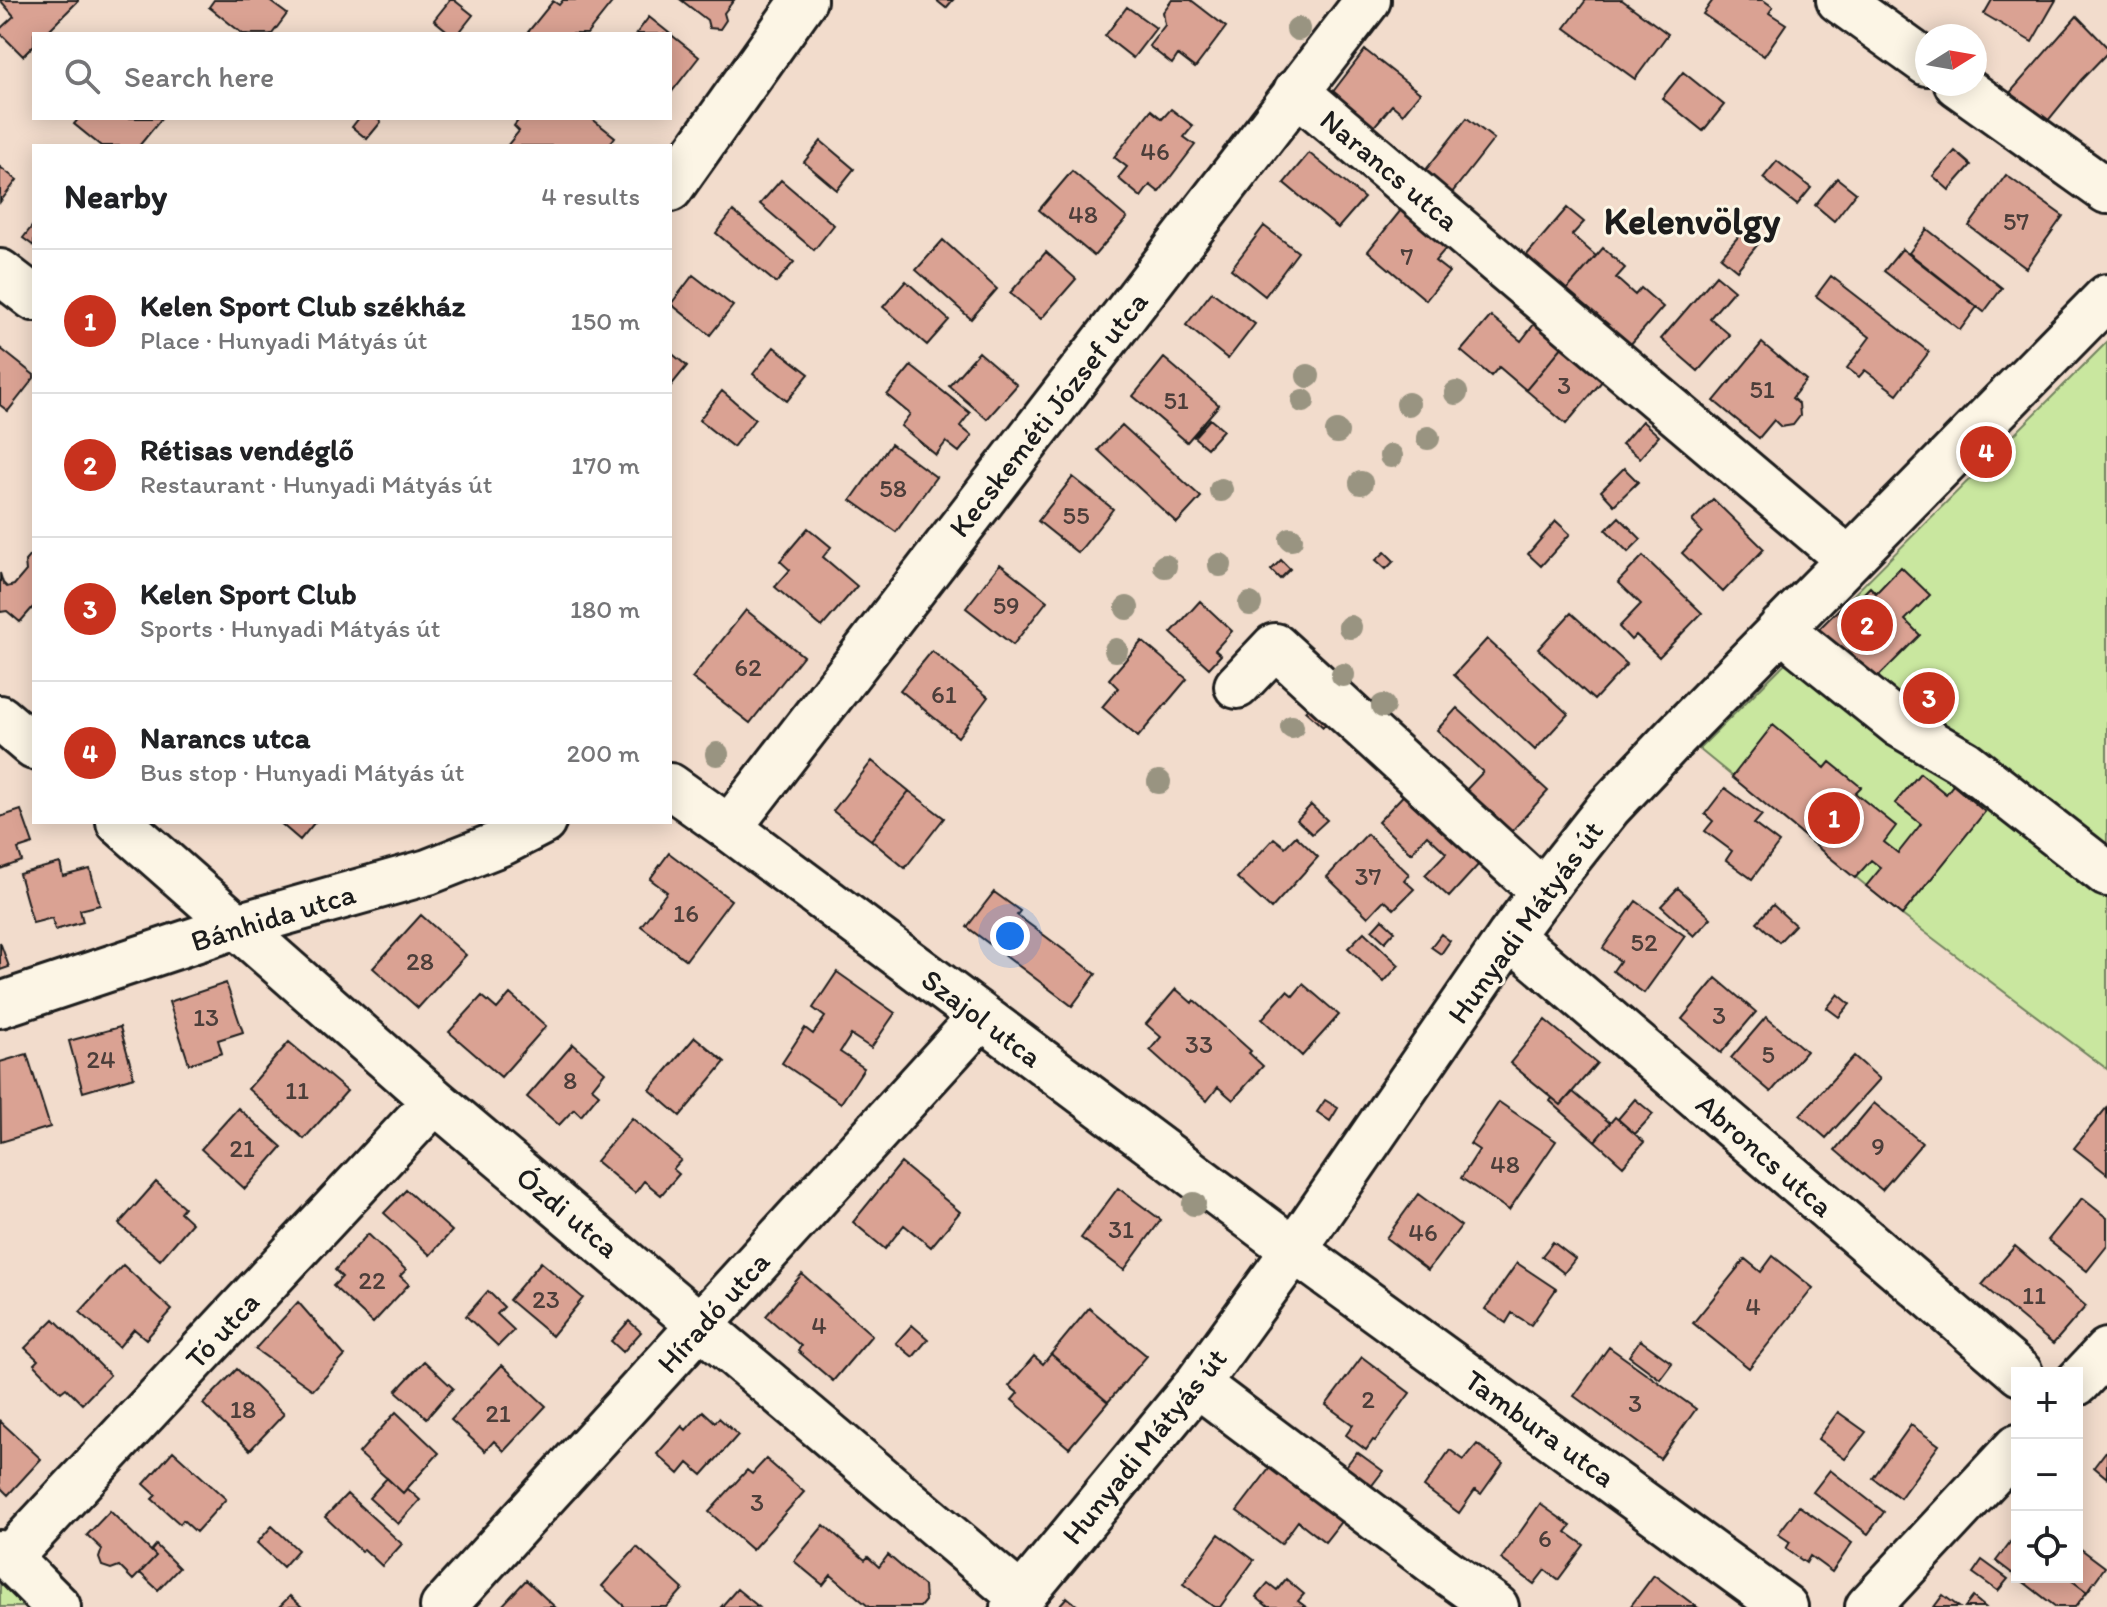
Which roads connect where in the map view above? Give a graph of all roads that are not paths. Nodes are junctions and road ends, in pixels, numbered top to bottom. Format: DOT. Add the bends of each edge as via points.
graph roads {
  1 [pos="804,0"];
  2 [pos="1368,0"];
  3 [pos="1839,0"];
  4 [pos="1915,54"];
  5 [pos="1296,91"];
  6 [pos="1974,96"];
  7 [pos="672,186"];
  8 [pos="2107,191"];
  9 [pos="0,272"];
  10 [pos="32,296"];
  11 [pos="2107,297"];
  12 [pos="1849,560"];
  13 [pos="1782,627"];
  14 [pos="1237,686"];
  15 [pos="0,718"];
  16 [pos="32,745"];
  17 [pos="672,787"];
  18 [pos="121,824"];
  19 [pos="539,824"];
  20 [pos="729,828"];
  21 [pos="2107,874"];
  22 [pos="1543,892"];
  23 [pos="237,926"];
  24 [pos="1510,936"];
  25 [pos="0,1005"];
  26 [pos="981,1017"];
  27 [pos="435,1101"];
  28 [pos="1294,1250"];
  29 [pos="701,1325"];
  30 [pos="2107,1351"];
  31 [pos="2013,1367"];
  32 [pos="2083,1377"];
  33 [pos="1197,1384"];
  34 [pos="2011,1453"];
  35 [pos="4,1556"];
  36 [pos="1017,1602"];
  37 [pos="58,1607"];
  38 [pos="443,1607"];
  39 [pos="1496,1607"];
  40 [pos="1785,1607"];
  41 [pos="1868,1607"];
  1 -- 7 [label="street"];
  2 -- 5 [label="street, Kecskeméti József utca"];
  3 -- 4 [label="street"];
  5 -- 12 [label="street, Narancs utca"];
  5 -- 20 [label="street, Kecskeméti József utca"];
  6 -- 8 [label="street"];
  9 -- 10 [label="street"];
  11 -- 12 [label="street, Hunyadi Mátyás út"];
  12 -- 13 [label="street, Hunyadi Mátyás út"];
  13 -- 21 [label="street" via="1900,725 1965,763"];
  13 -- 22 [label="street, Hunyadi Mátyás út" via="1609,807"];
  14 -- 22 [label="street" via="1275,646"];
  15 -- 16 [label="street"];
  17 -- 20 [label="street, Szajol utca"];
  18 -- 23 [label="street, Ózdi utca"];
  19 -- 23 [label="street, Bánhida utca" via="428,872"];
  20 -- 26 [label="street, Szajol utca"];
  22 -- 24 [label="street, Hunyadi Mátyás út"];
  23 -- 25 [label="street, Bánhida utca"];
  23 -- 27 [label="street, Ózdi utca"];
  24 -- 28 [label="street, Hunyadi Mátyás út"];
  24 -- 31 [label="street, Abroncs utca"];
  26 -- 28 [label="street, Szajol utca"];
  26 -- 29 [label="street, Híradó utca"];
  27 -- 29 [label="street, Ózdi utca"];
  27 -- 35 [label="street, Tó utca"];
  28 -- 33 [label="street, Hunyadi Mátyás út"];
  28 -- 40 [label="street, Tambura utca"];
  29 -- 36 [label="street, Ózdi utca"];
  29 -- 38 [label="street, Híradó utca"];
  30 -- 32 [label="street"];
  33 -- 36 [label="street, Hunyadi Mátyás út"];
  33 -- 39 [label="street"];
  34 -- 41 [label="street"];
  35 -- 37 [label="street"];
}
